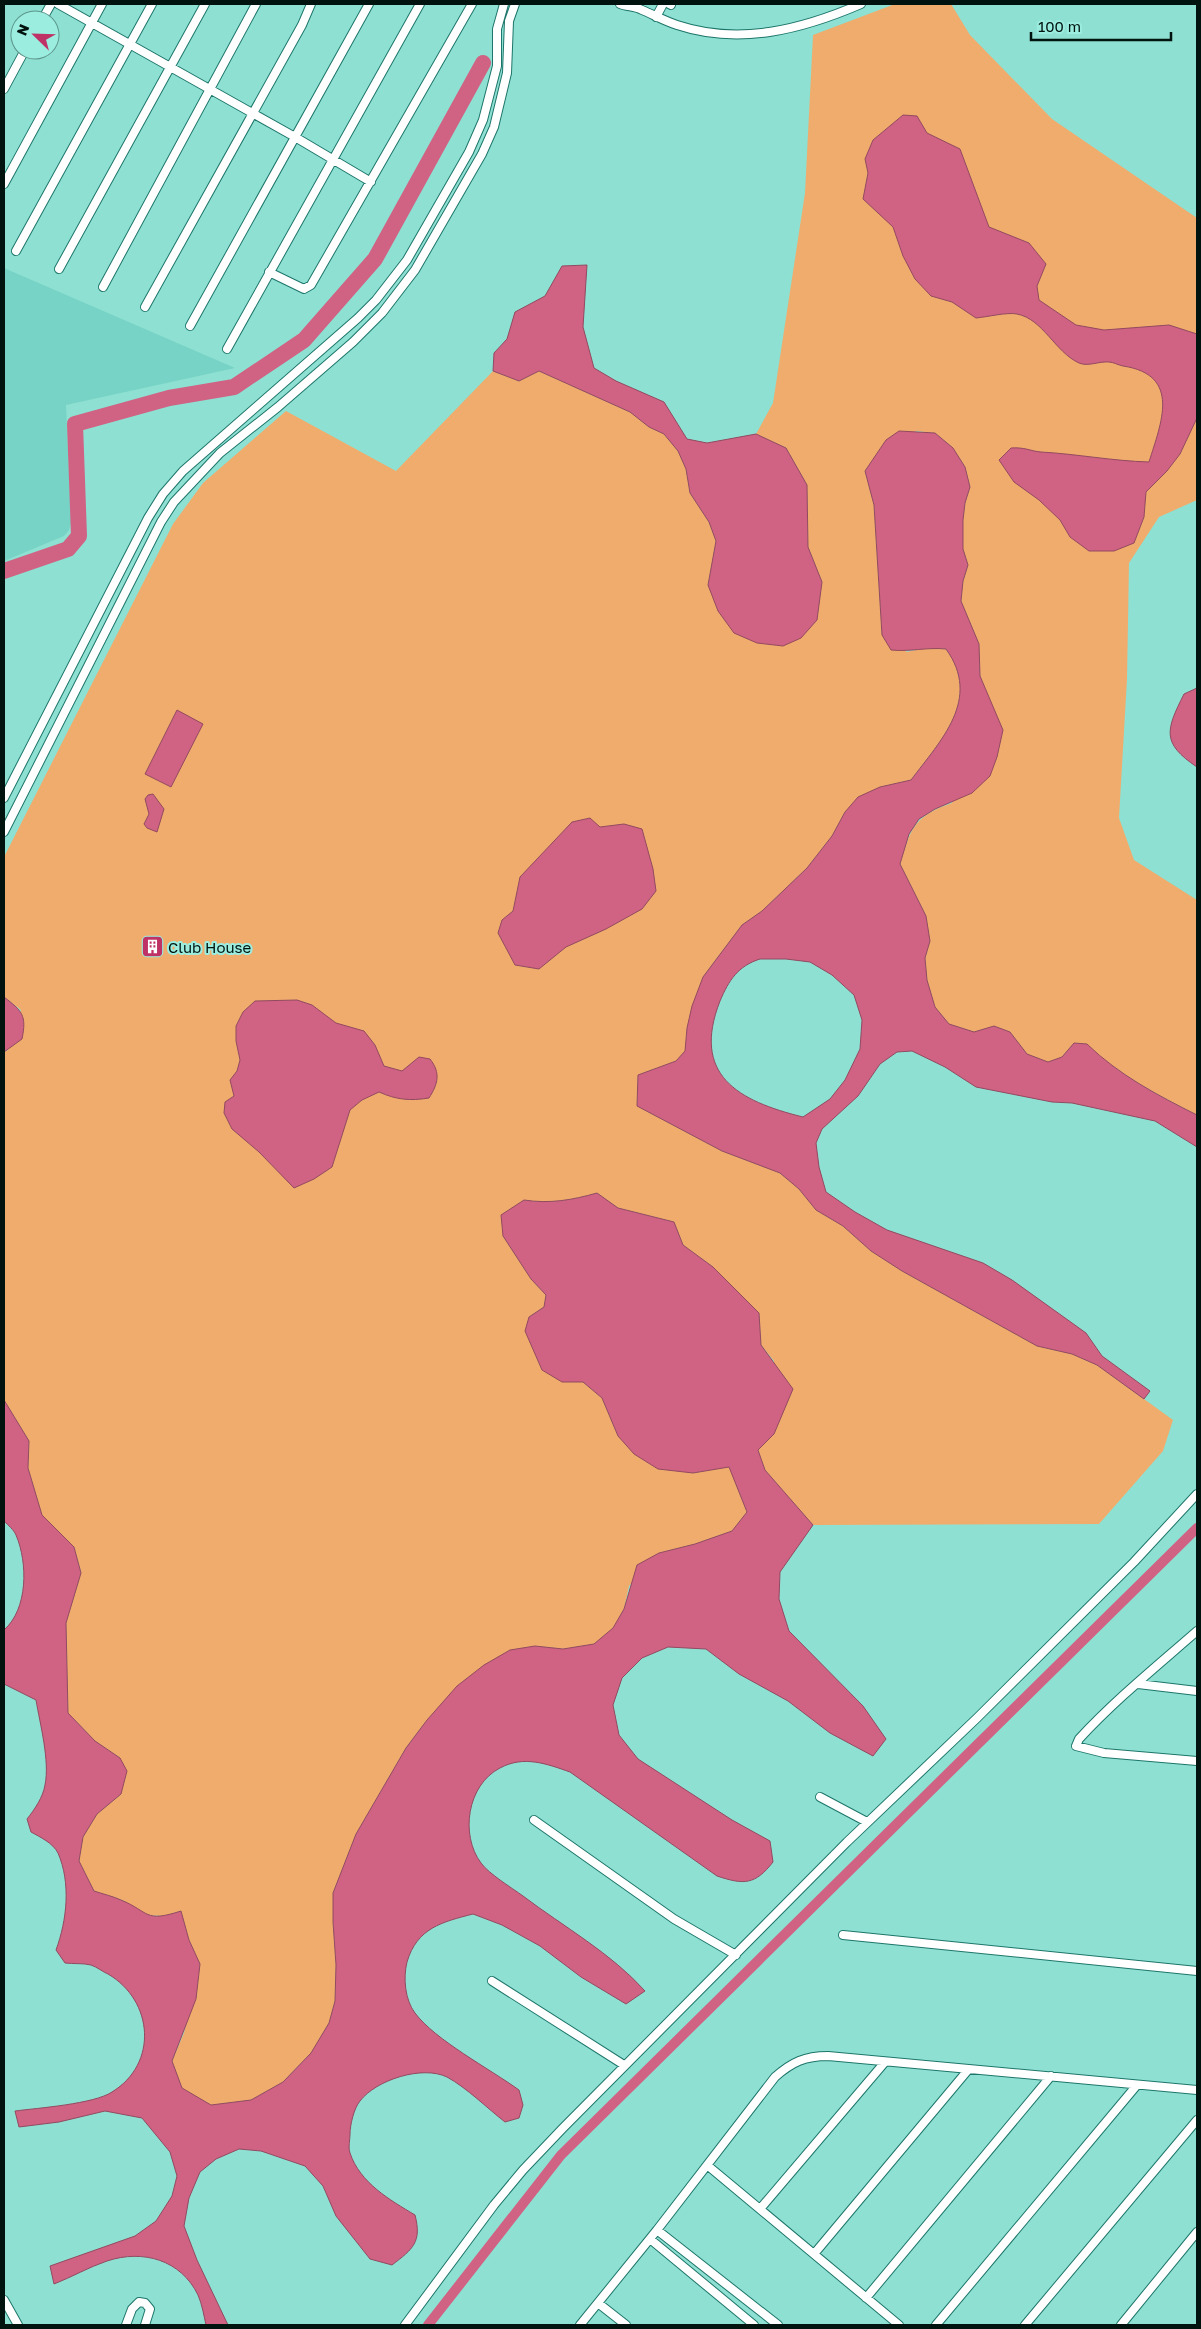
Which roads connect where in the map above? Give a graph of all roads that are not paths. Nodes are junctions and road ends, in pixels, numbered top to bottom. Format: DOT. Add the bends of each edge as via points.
graph roads {
  1 [pos="58,4"];
  2 [pos="102,4"];
  3 [pos="152,4"];
  4 [pos="205,4"];
  5 [pos="256,4"];
  6 [pos="311,4"];
  7 [pos="369,4"];
  8 [pos="420,4"];
  9 [pos="472,4"];
  10 [pos="504,4"];
  11 [pos="515,4"];
  12 [pos="620,4"];
  13 [pos="663,4"];
  14 [pos="861,4"];
  15 [pos="638,6"];
  16 [pos="656,17"];
  17 [pos="92,23"];
  18 [pos="129,44"];
  19 [pos="20,60"];
  20 [pos="170,67"];
  21 [pos="4,89"];
  22 [pos="210,90"];
  23 [pos="253,114"];
  24 [pos="295,137"];
  25 [pos="332,159"];
  26 [pos="371,182"];
  27 [pos="4,184"];
  28 [pos="16,251"];
  29 [pos="59,268"];
  30 [pos="269,272"];
  31 [pos="103,287"];
  32 [pos="145,307"];
  33 [pos="190,326"];
  34 [pos="227,350"];
  35 [pos="4,798"];
  36 [pos="4,832"];
  37 [pos="1197,1494"];
  38 [pos="1197,1631"];
  39 [pos="1138,1684"];
  40 [pos="1197,1691"];
  41 [pos="1197,1761"];
  42 [pos="820,1797"];
  43 [pos="534,1820"];
  44 [pos="868,1822"];
  45 [pos="843,1935"];
  46 [pos="736,1955"];
  47 [pos="1197,1971"];
  48 [pos="492,1981"];
  49 [pos="885,2062"];
  50 [pos="624,2065"];
  51 [pos="968,2070"];
  52 [pos="1051,2076"];
  53 [pos="1137,2085"];
  54 [pos="1197,2090"];
  55 [pos="1197,2120"];
  56 [pos="707,2165"];
  57 [pos="760,2209"];
  58 [pos="657,2230"];
  59 [pos="1197,2232"];
  60 [pos="650,2239"];
  61 [pos="814,2254"];
  62 [pos="866,2298"];
  63 [pos="4,2300"];
  64 [pos="598,2303"];
  65 [pos="18,2325"];
  66 [pos="126,2325"];
  67 [pos="145,2325"];
  68 [pos="405,2325"];
  69 [pos="580,2325"];
  70 [pos="626,2325"];
  71 [pos="754,2325"];
  72 [pos="778,2325"];
  73 [pos="898,2325"];
  74 [pos="936,2325"];
  75 [pos="1025,2325"];
  76 [pos="1121,2325"];
  1 -- 17 [label="street"];
  2 -- 17 [label="street"];
  3 -- 18 [label="street"];
  4 -- 20 [label="street"];
  5 -- 22 [label="street"];
  6 -- 23 [label="street"];
  7 -- 24 [label="street"];
  8 -- 25 [label="street"];
  9 -- 26 [label="street"];
  10 -- 35 [label="street" via="498,29 497,66 483,120 469,152 422,236 393,280 358,318 183,471 163,494"];
  11 -- 36 [label="street" via="509,21 508,73 494,127 432,244 400,291 376,318 278,407 220,454 174,502"];
  12 -- 15 [label="street"];
  13 -- 16 [label="street"];
  14 -- 16 [label="street" via="801,27 752,35 678,26"];
  15 -- 16 [label="street"];
  17 -- 18 [label="street"];
  17 -- 27 [label="street"];
  18 -- 20 [label="street"];
  18 -- 28 [label="street"];
  19 -- 21 [label="street"];
  20 -- 22 [label="street"];
  20 -- 29 [label="street"];
  22 -- 23 [label="street"];
  22 -- 31 [label="street"];
  23 -- 24 [label="street"];
  23 -- 32 [label="street"];
  24 -- 25 [label="street"];
  24 -- 33 [label="street"];
  25 -- 26 [label="street"];
  25 -- 30 [label="street"];
  26 -- 30 [label="street" via="311,285 304,289"];
  30 -- 34 [label="street"];
  37 -- 44 [label="street" via="1134,1562"];
  38 -- 39 [label="street"];
  39 -- 40 [label="street"];
  39 -- 41 [label="street" via="1119,1698 1079,1738 1076,1746 1104,1753"];
  42 -- 44 [label="street"];
  43 -- 46 [label="street" via="674,1918"];
  44 -- 46 [label="street"];
  45 -- 47 [label="street"];
  46 -- 50 [label="street"];
  48 -- 50 [label="street"];
  49 -- 51 [label="street"];
  49 -- 56 [label="street" via="810,2056 792,2063 775,2077"];
  49 -- 57 [label="street"];
  50 -- 68 [label="street" via="518,2176"];
  51 -- 52 [label="street"];
  51 -- 61 [label="street"];
  52 -- 53 [label="street"];
  52 -- 62 [label="street"];
  53 -- 54 [label="street"];
  53 -- 74 [label="street"];
  55 -- 75 [label="street"];
  56 -- 57 [label="street"];
  56 -- 58 [label="street"];
  57 -- 61 [label="street"];
  58 -- 60 [label="street"];
  58 -- 72 [label="street"];
  59 -- 76 [label="street"];
  60 -- 64 [label="street"];
  60 -- 71 [label="street"];
  61 -- 62 [label="street"];
  62 -- 73 [label="street"];
  63 -- 65 [label="street"];
  64 -- 69 [label="street"];
  64 -- 70 [label="street"];
  66 -- 67 [label="street" via="132,2309 139,2302 150,2309"];
}
